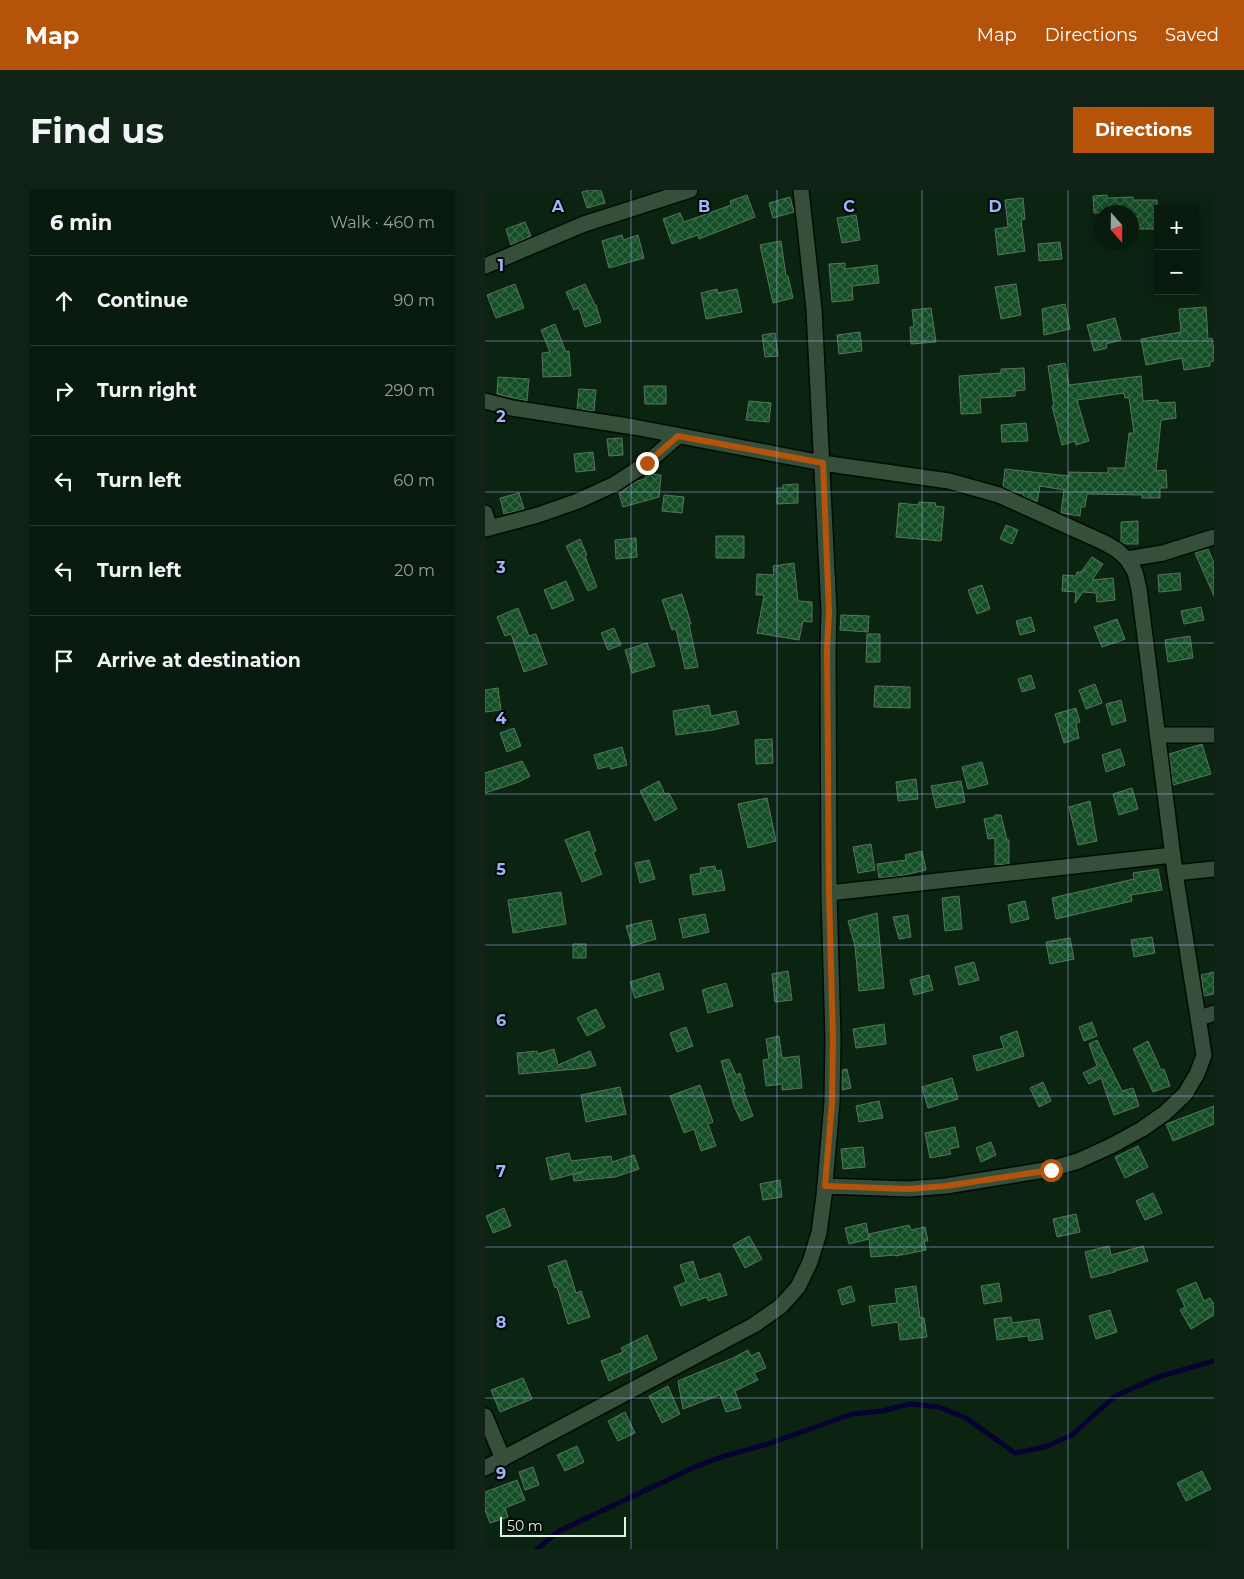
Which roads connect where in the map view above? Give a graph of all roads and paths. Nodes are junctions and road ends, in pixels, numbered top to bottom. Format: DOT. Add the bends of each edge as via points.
graph roads {
  1 [pos="690,190"];
  2 [pos="801,190"];
  3 [pos="485,266"];
  4 [pos="485,400"];
  5 [pos="678,436"];
  6 [pos="823,463"];
  7 [pos="487,523"];
  8 [pos="1214,537"];
  9 [pos="1127,560"];
  10 [pos="1157,735"];
  11 [pos="1214,735"];
  12 [pos="1173,855"];
  13 [pos="1214,869"];
  14 [pos="1175,872"];
  15 [pos="829,893"];
  16 [pos="1214,1013"];
  17 [pos="1198,1019"];
  18 [pos="1209,1057"];
  19 [pos="825,1186"];
  20 [pos="485,1416"];
  21 [pos="503,1459"];
  22 [pos="485,1468"];
  1 -- 3 [label="street" via="584,224"];
  2 -- 6 [label="street" via="814,309"];
  4 -- 5 [label="street" via="512,408"];
  5 -- 6 [label="street"];
  5 -- 7 [label="street" via="647,463 615,484 538,515"];
  6 -- 9 [label="street" via="949,480 999,495 1105,543"];
  6 -- 15 [label="street" via="829,611"];
  8 -- 9 [label="street"];
  9 -- 10 [label="street" via="1135,572 1139,589"];
  10 -- 11 [label="street"];
  10 -- 12 [label="street"];
  12 -- 14 [label="street"];
  12 -- 15 [label="street"];
  13 -- 14 [label="street"];
  14 -- 17 [label="street"];
  15 -- 19 [label="street" via="833,1039"];
  16 -- 17 [label="street"];
  17 -- 18 [label="street"];
  18 -- 19 [label="street" via="1185,1094 1165,1113 1111,1146 1051,1170 908,1189"];
  19 -- 21 [label="street" via="819,1233 810,1262 798,1287 781,1306 754,1325"];
  20 -- 21 [label="street"];
  21 -- 22 [label="street"];
}
